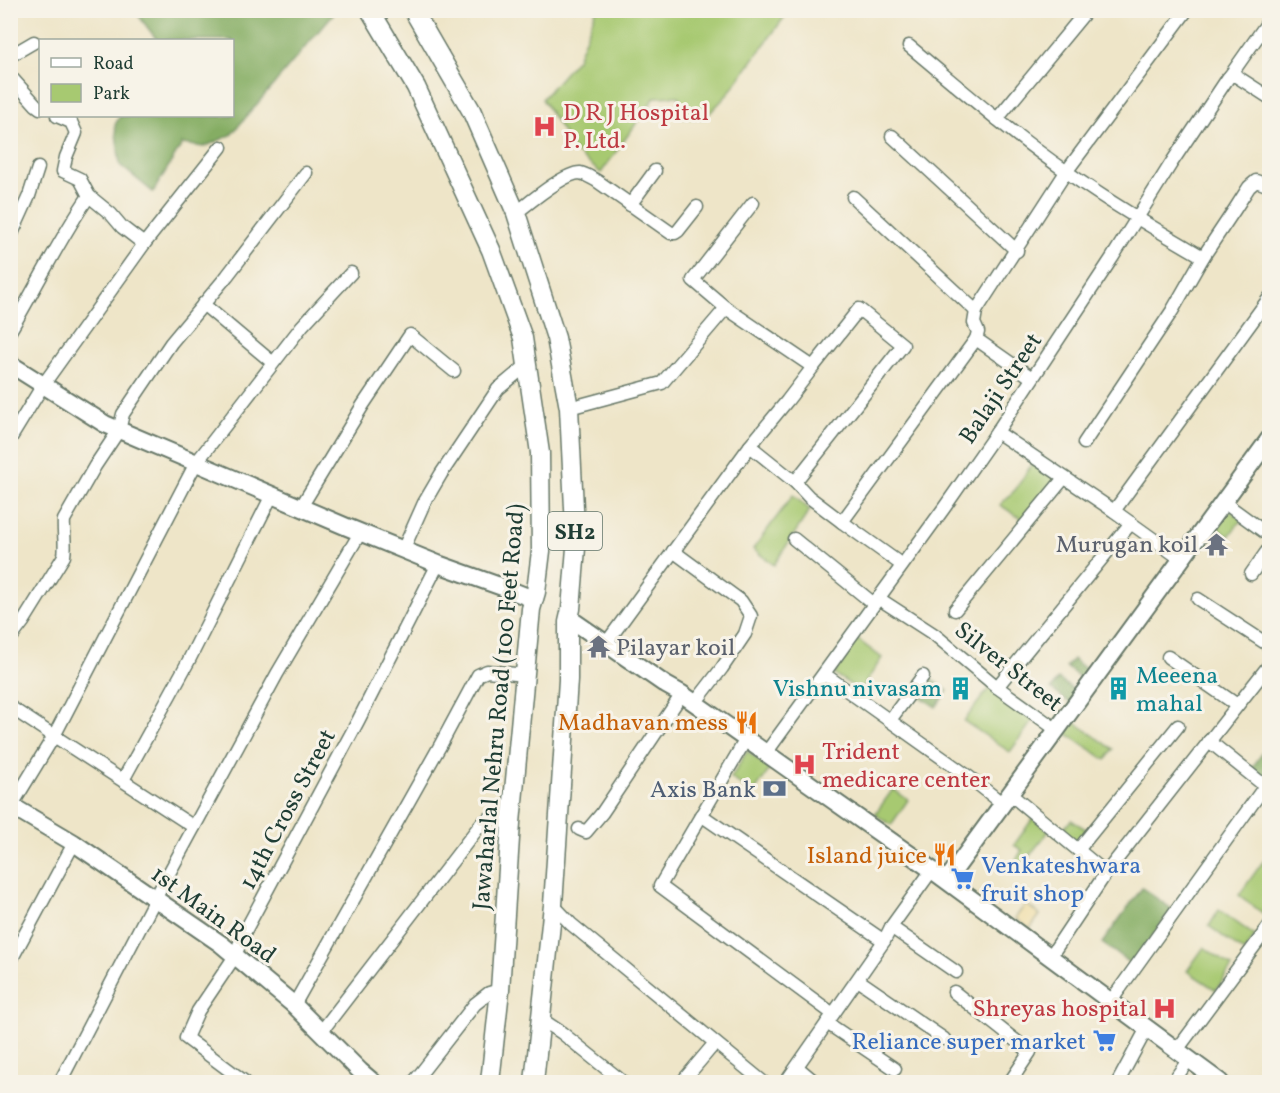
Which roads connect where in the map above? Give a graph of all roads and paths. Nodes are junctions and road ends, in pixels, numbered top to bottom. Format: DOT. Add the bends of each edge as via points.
graph roads {
  1 [pos="370,10"];
  2 [pos="413,10"];
  3 [pos="1087,10"];
  4 [pos="1187,10"];
  5 [pos="1269,19"];
  6 [pos="34,42"];
  7 [pos="909,46"];
  8 [pos="10,56"];
  9 [pos="10,76"];
  10 [pos="1230,76"];
  11 [pos="1269,98"];
  12 [pos="39,107"];
  13 [pos="59,117"];
  14 [pos="997,119"];
  15 [pos="892,136"];
  16 [pos="221,147"];
  17 [pos="38,168"];
  18 [pos="655,171"];
  19 [pos="1066,172"];
  20 [pos="306,173"];
  21 [pos="1269,186"];
  22 [pos="89,196"];
  23 [pos="853,197"];
  24 [pos="753,203"];
  25 [pos="630,205"];
  26 [pos="697,207"];
  27 [pos="516,213"];
  28 [pos="1137,218"];
  29 [pos="10,238"];
  30 [pos="144,244"];
  31 [pos="1017,250"];
  32 [pos="1203,257"];
  33 [pos="351,273"];
  34 [pos="1269,297"];
  35 [pos="203,304"];
  36 [pos="726,308"];
  37 [pos="976,311"];
  38 [pos="10,331"];
  39 [pos="976,339"];
  40 [pos="273,363"];
  41 [pos="10,364"];
  42 [pos="528,364"];
  43 [pos="813,368"];
  44 [pos="454,371"];
  45 [pos="1032,378"];
  46 [pos="43,385"];
  47 [pos="569,408"];
  48 [pos="119,430"];
  49 [pos="997,432"];
  50 [pos="10,438"];
  51 [pos="1269,438"];
  52 [pos="1084,443"];
  53 [pos="750,446"];
  54 [pos="196,463"];
  55 [pos="1064,478"];
  56 [pos="795,482"];
  57 [pos="272,495"];
  58 [pos="1222,502"];
  59 [pos="301,507"];
  60 [pos="1113,511"];
  61 [pos="842,522"];
  62 [pos="1131,523"];
  63 [pos="360,532"];
  64 [pos="1269,536"];
  65 [pos="794,539"];
  66 [pos="1269,547"];
  67 [pos="403,550"];
  68 [pos="673,551"];
  69 [pos="1181,559"];
  70 [pos="438,564"];
  71 [pos="902,565"];
  72 [pos="1251,574"];
  73 [pos="533,599"];
  74 [pos="1198,599"];
  75 [pos="876,601"];
  76 [pos="955,610"];
  77 [pos="570,614"];
  78 [pos="10,639"];
  79 [pos="608,640"];
  80 [pos="1269,646"];
  81 [pos="1168,657"];
  82 [pos="1269,664"];
  83 [pos="824,674"];
  84 [pos="525,675"];
  85 [pos="923,676"];
  86 [pos="997,687"];
  87 [pos="688,698"];
  88 [pos="1237,705"];
  89 [pos="10,707"];
  90 [pos="890,720"];
  91 [pos="1178,726"];
  92 [pos="1057,730"];
  93 [pos="54,736"];
  94 [pos="746,739"];
  95 [pos="1209,741"];
  96 [pos="766,753"];
  97 [pos="123,780"];
  98 [pos="1267,788"];
  99 [pos="1006,799"];
  100 [pos="11,805"];
  101 [pos="701,815"];
  102 [pos="511,823"];
  103 [pos="194,827"];
  104 [pos="579,829"];
  105 [pos="74,843"];
  106 [pos="1078,849"];
  107 [pos="932,870"];
  108 [pos="1106,873"];
  109 [pos="947,880"];
  110 [pos="155,899"];
  111 [pos="553,905"];
  112 [pos="1269,925"];
  113 [pos="891,927"];
  114 [pos="884,941"];
  115 [pos="235,956"];
  116 [pos="1050,957"];
  117 [pos="10,962"];
  118 [pos="956,972"];
  119 [pos="858,980"];
  120 [pos="500,990"];
  121 [pos="954,992"];
  122 [pos="1111,1001"];
  123 [pos="294,1005"];
  124 [pos="541,1019"];
  125 [pos="830,1019"];
  126 [pos="1147,1028"];
  127 [pos="321,1032"];
  128 [pos="944,1039"];
  129 [pos="714,1043"];
  130 [pos="1183,1054"];
  131 [pos="797,1067"];
  132 [pos="895,1069"];
  133 [pos="60,1083"];
  134 [pos="245,1083"];
  135 [pos="373,1083"];
  136 [pos="414,1083"];
  137 [pos="490,1083"];
  138 [pos="534,1083"];
  139 [pos="623,1083"];
  140 [pos="682,1083"];
  141 [pos="764,1083"];
  142 [pos="786,1083"];
  143 [pos="815,1083"];
  144 [pos="1010,1083"];
  145 [pos="1118,1083"];
  146 [pos="1173,1083"];
  147 [pos="1220,1083"];
  1 -- 42 [label="main road, Jawaharlal Nehru Road (100 Feet Road) / SH2" via="416,87 491,250 523,338"];
  2 -- 27 [label="main road, SH2" via="471,110"];
  3 -- 14 [label="street"];
  4 -- 19 [label="street"];
  5 -- 10 [label="street"];
  6 -- 8 [label="street"];
  7 -- 14 [label="street"];
  9 -- 12 [label="street"];
  10 -- 11 [label="street"];
  10 -- 28 [label="street, Balaji Street"];
  13 -- 22 [label="street" via="71,122 76,133 63,171 80,179"];
  14 -- 19 [label="street"];
  15 -- 31 [label="street"];
  16 -- 30 [label="street"];
  17 -- 29 [label="street"];
  18 -- 25 [label="street"];
  19 -- 28 [label="street"];
  19 -- 31 [label="street"];
  20 -- 35 [label="street"];
  21 -- 32 [label="street" via="1256,181 1249,187"];
  22 -- 30 [label="street"];
  22 -- 38 [label="street"];
  23 -- 37 [label="street"];
  24 -- 36 [label="street" via="693,280"];
  25 -- 26 [label="street" via="671,233 678,231"];
  25 -- 27 [label="street" via="581,173 562,179"];
  27 -- 47 [label="main road, SH2" via="556,338"];
  28 -- 32 [label="street"];
  28 -- 45 [label="street, Balaji Street"];
  30 -- 46 [label="street"];
  31 -- 37 [label="street"];
  32 -- 52 [label="street"];
  33 -- 40 [label="street"];
  34 -- 60 [label="street"];
  35 -- 40 [label="street"];
  35 -- 48 [label="street" via="123,414"];
  36 -- 43 [label="street"];
  36 -- 47 [label="street" via="662,383"];
  37 -- 39 [label="street"];
  39 -- 45 [label="street"];
  39 -- 61 [label="street"];
  40 -- 54 [label="street"];
  41 -- 46 [label="street"];
  42 -- 67 [label="street" via="498,389 441,474"];
  42 -- 73 [label="main road, Jawaharlal Nehru Road (100 Feet Road) / SH2" via="540,453 541,551"];
  43 -- 53 [label="street"];
  43 -- 56 [label="street" via="859,309 903,345"];
  44 -- 59 [label="street" via="410,335"];
  45 -- 49 [label="street, Balaji Street"];
  46 -- 48 [label="street"];
  46 -- 50 [label="street"];
  47 -- 77 [label="main road, SH2" via="576,548"];
  48 -- 54 [label="street"];
  48 -- 78 [label="street" via="64,520 64,556"];
  49 -- 55 [label="street"];
  49 -- 71 [label="street, Balaji Street"];
  51 -- 58 [label="street"];
  53 -- 56 [label="street"];
  53 -- 68 [label="street"];
  54 -- 57 [label="street"];
  54 -- 93 [label="street"];
  55 -- 60 [label="street"];
  55 -- 76 [label="street"];
  56 -- 61 [label="street"];
  57 -- 59 [label="street"];
  57 -- 97 [label="street"];
  58 -- 64 [label="street"];
  58 -- 69 [label="street"];
  59 -- 63 [label="street"];
  60 -- 62 [label="street"];
  61 -- 71 [label="street"];
  62 -- 69 [label="street"];
  62 -- 86 [label="street"];
  63 -- 67 [label="street"];
  63 -- 103 [label="street"];
  65 -- 75 [label="street, Silver Street"];
  66 -- 72 [label="street"];
  67 -- 70 [label="street"];
  68 -- 79 [label="street"];
  68 -- 87 [label="street" via="741,601 751,615 746,634 722,668"];
  69 -- 92 [label="street"];
  70 -- 73 [label="street"];
  70 -- 115 [label="street, 14th Cross Street"];
  71 -- 75 [label="street, Balaji Street"];
  73 -- 84 [label="main road, Jawaharlal Nehru Road (100 Feet Road) / SH2"];
  74 -- 80 [label="street"];
  75 -- 83 [label="street, Balaji Street"];
  75 -- 86 [label="street, Silver Street" via="935,635"];
  77 -- 79 [label="street"];
  77 -- 111 [label="main road, SH2"];
  79 -- 87 [label="street"];
  79 -- 87 [label="street"];
  81 -- 88 [label="street"];
  82 -- 88 [label="street"];
  83 -- 90 [label="street"];
  83 -- 96 [label="street, Balaji Street"];
  84 -- 102 [label="main road, Jawaharlal Nehru Road (100 Feet Road) / SH2"];
  84 -- 123 [label="street" via="487,671 478,675"];
  85 -- 90 [label="street"];
  86 -- 92 [label="street, Silver Street"];
  87 -- 94 [label="street"];
  87 -- 104 [label="street" via="602,813 586,832"];
  88 -- 95 [label="street"];
  89 -- 93 [label="street"];
  90 -- 99 [label="street"];
  91 -- 106 [label="street"];
  92 -- 99 [label="street"];
  93 -- 97 [label="street"];
  93 -- 100 [label="street"];
  94 -- 96 [label="street"];
  94 -- 101 [label="street"];
  95 -- 98 [label="street"];
  95 -- 108 [label="street"];
  96 -- 107 [label="street"];
  97 -- 103 [label="street"];
  98 -- 122 [label="street"];
  99 -- 106 [label="street"];
  99 -- 109 [label="street"];
  100 -- 105 [label="street, 1st Main Road"];
  101 -- 114 [label="street"];
  101 -- 125 [label="street" via="660,886"];
  102 -- 120 [label="main road, Jawaharlal Nehru Road (100 Feet Road) / SH2"];
  102 -- 127 [label="street" via="493,816 481,824"];
  103 -- 110 [label="street"];
  105 -- 110 [label="street, 1st Main Road"];
  105 -- 117 [label="street"];
  106 -- 108 [label="street"];
  107 -- 109 [label="street"];
  107 -- 113 [label="street"];
  108 -- 116 [label="street"];
  109 -- 116 [label="street"];
  110 -- 115 [label="street, 1st Main Road"];
  110 -- 133 [label="street"];
  111 -- 124 [label="main road, SH2"];
  111 -- 129 [label="street"];
  112 -- 130 [label="street"];
  113 -- 114 [label="street"];
  113 -- 118 [label="street"];
  114 -- 119 [label="street"];
  115 -- 123 [label="street, 1st Main Road"];
  115 -- 134 [label="street, 14th Cross Street" via="198,1011 186,1038"];
  116 -- 122 [label="street"];
  119 -- 125 [label="street"];
  119 -- 128 [label="street"];
  120 -- 136 [label="street" via="489,993 475,1005"];
  120 -- 137 [label="main road, Jawaharlal Nehru Road (100 Feet Road) / SH2"];
  121 -- 144 [label="street" via="1030,1052"];
  122 -- 126 [label="street"];
  123 -- 127 [label="street, 1st Main Road"];
  124 -- 138 [label="main road, SH2"];
  124 -- 139 [label="street"];
  125 -- 131 [label="street"];
  125 -- 132 [label="street"];
  126 -- 130 [label="street"];
  126 -- 145 [label="street"];
  127 -- 135 [label="street, 1st Main Road"];
  129 -- 140 [label="street"];
  129 -- 141 [label="street"];
  130 -- 146 [label="street"];
  130 -- 147 [label="street"];
  131 -- 142 [label="street"];
  131 -- 143 [label="street"];
}
